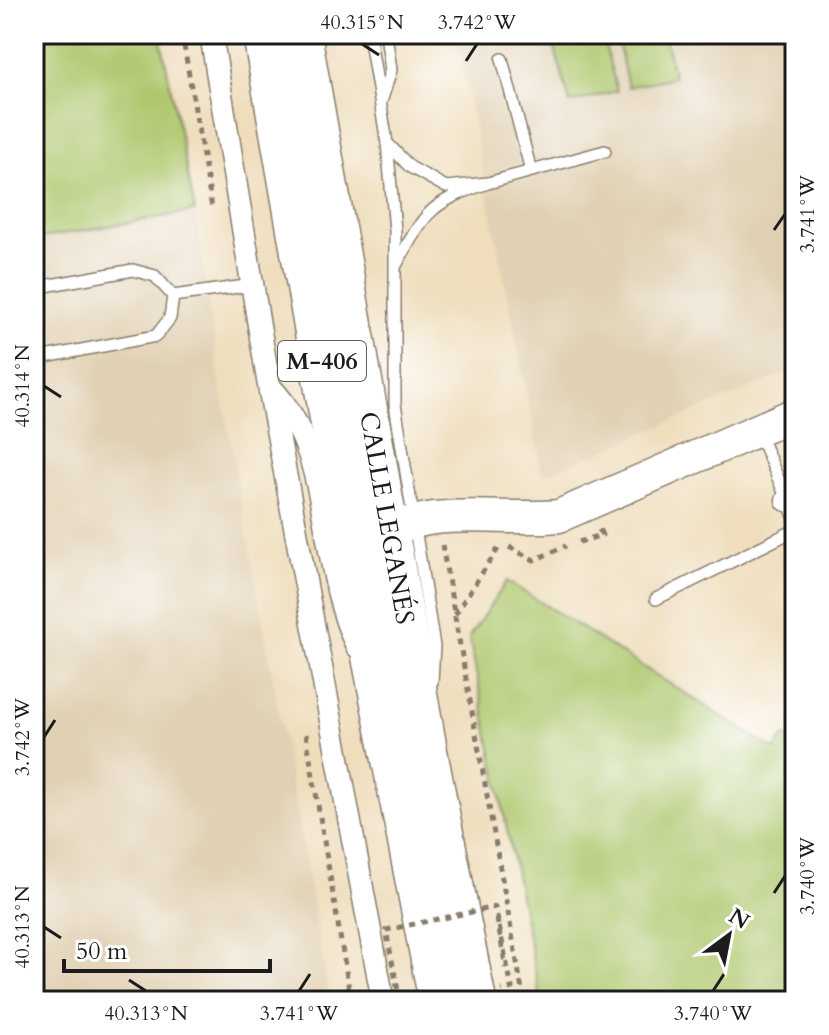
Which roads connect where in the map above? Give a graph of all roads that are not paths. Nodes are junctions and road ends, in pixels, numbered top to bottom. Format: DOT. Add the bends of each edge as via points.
graph roads {
  1 [pos="211,34"];
  2 [pos="263,34"];
  3 [pos="301,34"];
  4 [pos="369,34"];
  5 [pos="386,34"];
  6 [pos="502,59"];
  7 [pos="380,103"];
  8 [pos="387,143"];
  9 [pos="605,151"];
  10 [pos="531,171"];
  11 [pos="488,183"];
  12 [pos="395,268"];
  13 [pos="253,285"];
  14 [pos="34,288"];
  15 [pos="173,296"];
  16 [pos="34,359"];
  17 [pos="269,386"];
  18 [pos="795,414"];
  19 [pos="758,432"];
  20 [pos="792,505"];
  21 [pos="415,528"];
  22 [pos="795,530"];
  23 [pos="356,560"];
  24 [pos="656,599"];
  25 [pos="378,689"];
  26 [pos="432,690"];
  27 [pos="431,704"];
  28 [pos="429,762"];
  29 [pos="495,993"];
  30 [pos="383,1001"];
  31 [pos="439,1001"];
  1 -- 13 [label="street, CALLE LEGANÉS"];
  2 -- 23 [label="highway, CALLE LEGANÉS / M-406"];
  3 -- 21 [label="highway, CALLE LEGANÉS / M-406"];
  4 -- 7 [label="lane"];
  5 -- 7 [label="lane" via="391,70"];
  6 -- 10 [label="lane"];
  7 -- 8 [label="lane"];
  8 -- 11 [label="lane" via="410,167 446,187"];
  8 -- 12 [label="lane"];
  9 -- 10 [label="lane"];
  10 -- 11 [label="lane"];
  11 -- 12 [label="lane" via="445,198 422,219"];
  12 -- 21 [label="lane" via="395,404"];
  13 -- 15 [label="lane"];
  13 -- 17 [label="street, CALLE LEGANÉS"];
  14 -- 15 [label="lane" via="133,270 155,276"];
  15 -- 16 [label="lane" via="170,318 156,336"];
  17 -- 25 [label="street, CALLE LEGANÉS" via="302,429 342,612"];
  17 -- 30 [label="street, CALLE LEGANÉS"];
  18 -- 19 [label="street"];
  19 -- 20 [label="lane"];
  19 -- 21 [label="street" via="559,516 460,514"];
  21 -- 23 [label="street" via="369,541"];
  21 -- 26 [label="lane" via="434,646"];
  21 -- 28 [label="highway, CALLE LEGANÉS / M-406"];
  22 -- 24 [label="lane"];
  23 -- 25 [label="highway, CALLE LEGANÉS / M-406"];
  25 -- 31 [label="highway, CALLE LEGANÉS / M-406"];
  27 -- 28 [label="lane"];
  28 -- 29 [label="highway, CALLE LEGANÉS / M-406"];
}
